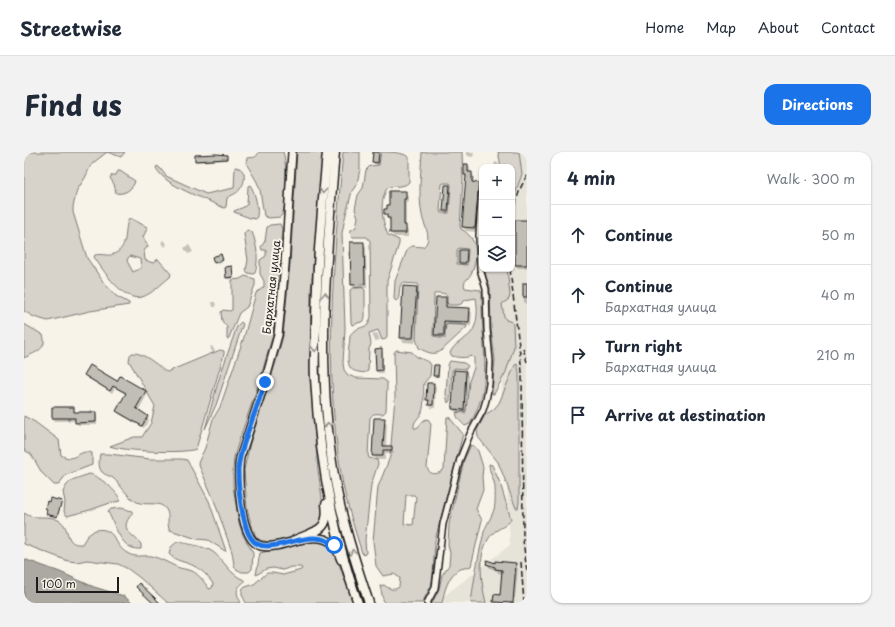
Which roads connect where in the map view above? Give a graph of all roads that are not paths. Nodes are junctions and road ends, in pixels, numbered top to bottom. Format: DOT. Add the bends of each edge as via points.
graph roads {
  1 [pos="292,152"];
  2 [pos="327,152"];
  3 [pos="335,152"];
  4 [pos="481,200"];
  5 [pos="324,468"];
  6 [pos="295,540"];
  7 [pos="349,575"];
  8 [pos="358,603"];
  9 [pos="370,603"];
  10 [pos="427,603"];
  1 -- 6 [label="main road, Бархатная улица" via="278,335 238,469 242,509 252,540 257,545 266,546"];
  2 -- 5 [label="main road, one-way" via="316,291 315,354"];
  9 -- 3 [label="main road, one-way" via="345,524 329,441 325,377 325,292"];
  4 -- 10 [label="street" via="480,269 486,289 489,384 483,410 460,459 443,524 435,588"];
  5 -- 6 [label="main road" via="321,476 327,519 324,526 317,531"];
  5 -- 7 [label="main road" via="335,526"];
  6 -- 7 [label="main road, Бархатная улица" via="316,538 332,543"];
  7 -- 8 [label="main road"];
}
